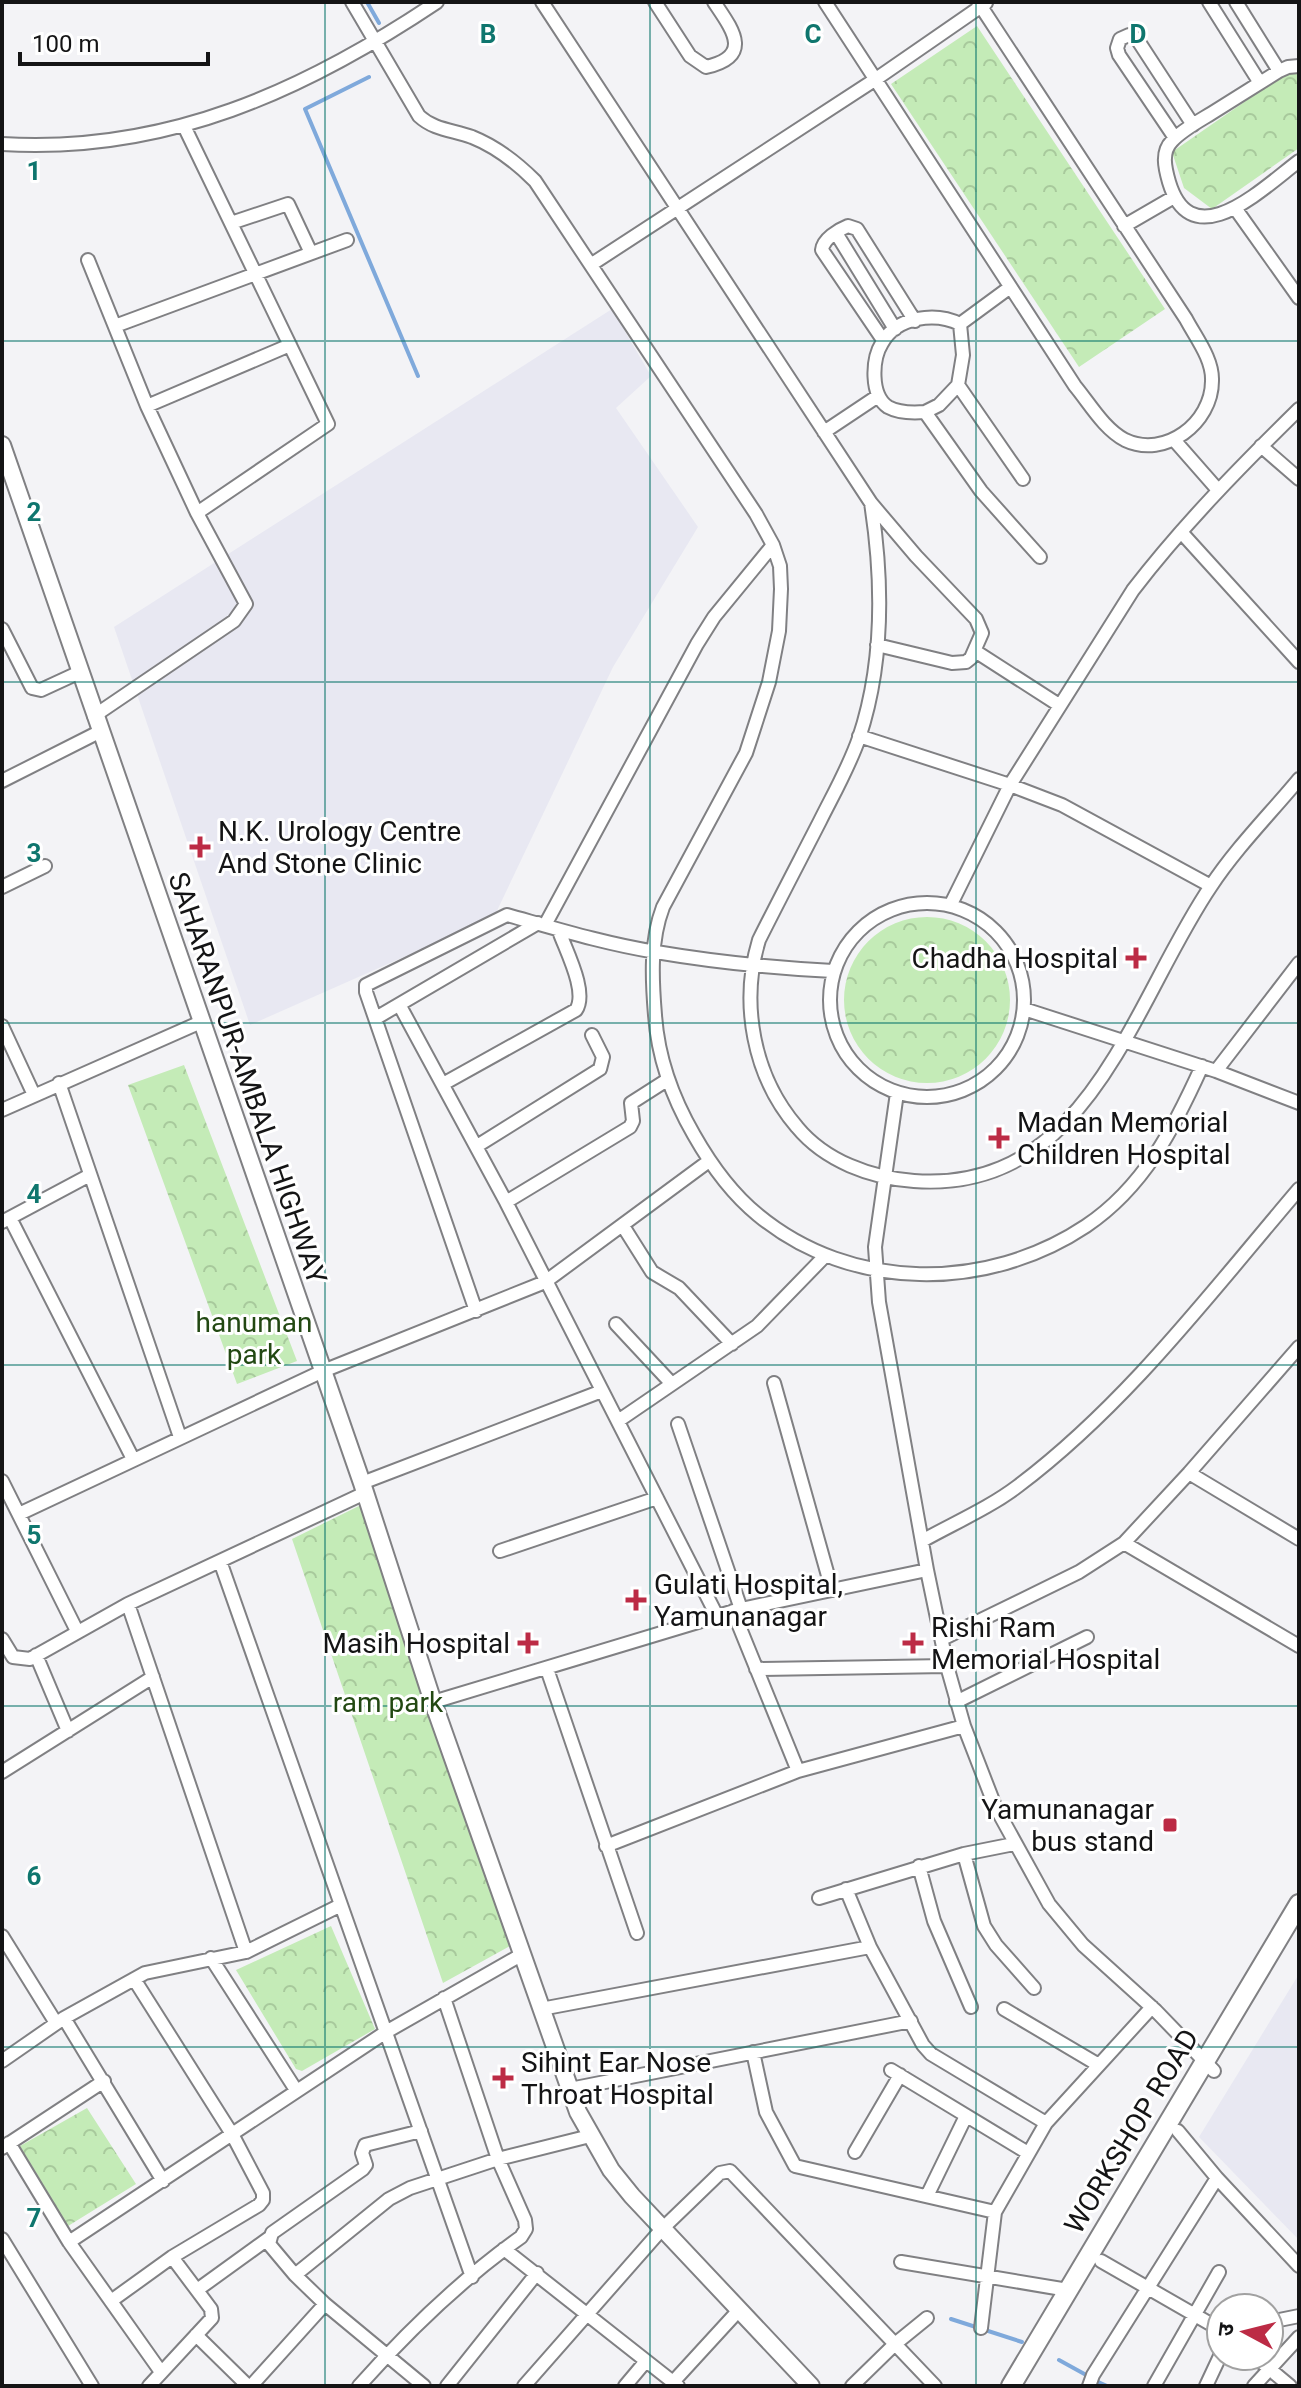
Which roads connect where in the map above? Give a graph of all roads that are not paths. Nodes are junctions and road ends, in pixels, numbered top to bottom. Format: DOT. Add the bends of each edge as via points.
graph roads {
  1 [pos="352,2"];
  2 [pos="437,2"];
  3 [pos="542,2"];
  4 [pos="655,2"];
  5 [pos="714,2"];
  6 [pos="825,2"];
  7 [pos="1209,2"];
  8 [pos="1236,2"];
  9 [pos="982,3"];
  10 [pos="376,43"];
  11 [pos="1299,66"];
  12 [pos="1279,71"];
  13 [pos="876,79"];
  14 [pos="1260,83"];
  15 [pos="1193,125"];
  16 [pos="184,126"];
  17 [pos="1175,138"];
  18 [pos="2,144"];
  19 [pos="1299,161"];
  20 [pos="1174,197"];
  21 [pos="678,208"];
  22 [pos="1235,208"];
  23 [pos="231,223"];
  24 [pos="1124,226"];
  25 [pos="836,233"];
  26 [pos="347,240"];
  27 [pos="311,253"];
  28 [pos="88,260"];
  29 [pos="592,264"];
  30 [pos="255,273"];
  31 [pos="1009,288"];
  32 [pos="1299,298"];
  33 [pos="915,321"];
  34 [pos="960,324"];
  35 [pos="115,326"];
  36 [pos="895,329"];
  37 [pos="883,340"];
  38 [pos="290,345"];
  39 [pos="958,385"];
  40 [pos="878,396"];
  41 [pos="147,406"];
  42 [pos="1299,409"];
  43 [pos="925,412"];
  44 [pos="824,432"];
  45 [pos="1175,441"];
  46 [pos="2,445"];
  47 [pos="1261,446"];
  48 [pos="1023,479"];
  49 [pos="1299,479"];
  50 [pos="1218,490"];
  51 [pos="871,503"];
  52 [pos="197,513"];
  53 [pos="1181,532"];
  54 [pos="773,545"];
  55 [pos="1040,557"];
  56 [pos="2,629"];
  57 [pos="877,645"];
  58 [pos="975,651"];
  59 [pos="1299,662"];
  60 [pos="80,672"];
  61 [pos="1059,705"];
  62 [pos="97,724"];
  63 [pos="859,736"];
  64 [pos="1299,779"];
  65 [pos="2,781"];
  66 [pos="1010,785"];
  67 [pos="45,866"];
  68 [pos="1211,886"];
  69 [pos="2,887"];
  70 [pos="951,904"];
  71 [pos="541,924"];
  72 [pos="559,931"];
  73 [pos="653,952"];
  74 [pos="1299,963"];
  75 [pos="751,967"];
  76 [pos="833,971"];
  77 [pos="400,1006"];
  78 [pos="1024,1009"];
  79 [pos="376,1018"];
  80 [pos="201,1022"];
  81 [pos="2,1026"];
  82 [pos="592,1035"];
  83 [pos="1122,1042"];
  84 [pos="1202,1066"];
  85 [pos="1216,1071"];
  86 [pos="667,1080"];
  87 [pos="59,1083"];
  88 [pos="443,1084"];
  89 [pos="897,1093"];
  90 [pos="34,1095"];
  91 [pos="1299,1103"];
  92 [pos="2,1110"];
  93 [pos="477,1146"];
  94 [pos="709,1161"];
  95 [pos="90,1175"];
  96 [pos="884,1176"];
  97 [pos="1299,1189"];
  98 [pos="506,1202"];
  99 [pos="6,1220"];
  100 [pos="623,1226"];
  101 [pos="825,1256"];
  102 [pos="875,1271"];
  103 [pos="545,1282"];
  104 [pos="476,1311"];
  105 [pos="616,1324"];
  106 [pos="732,1344"];
  107 [pos="1299,1347"];
  108 [pos="323,1371"];
  109 [pos="774,1383"];
  110 [pos="672,1384"];
  111 [pos="602,1391"];
  112 [pos="618,1421"];
  113 [pos="678,1424"];
  114 [pos="180,1437"];
  115 [pos="133,1459"];
  116 [pos="1189,1473"];
  117 [pos="2,1481"];
  118 [pos="363,1488"];
  119 [pos="657,1498"];
  120 [pos="19,1514"];
  121 [pos="1299,1539"];
  122 [pos="922,1541"];
  123 [pos="1124,1543"];
  124 [pos="500,1551"];
  125 [pos="220,1561"];
  126 [pos="927,1570"];
  127 [pos="832,1590"];
  128 [pos="128,1604"];
  129 [pos="737,1610"];
  130 [pos="717,1616"];
  131 [pos="77,1631"];
  132 [pos="1087,1637"];
  133 [pos="942,1639"];
  134 [pos="3,1645"];
  135 [pos="1299,1646"];
  136 [pos="36,1655"];
  137 [pos="947,1666"];
  138 [pos="547,1669"];
  139 [pos="756,1669"];
  140 [pos="153,1677"];
  141 [pos="433,1702"];
  142 [pos="956,1702"];
  143 [pos="964,1726"];
  144 [pos="68,1731"];
  145 [pos="798,1771"];
  146 [pos="2,1772"];
  147 [pos="1014,1844"];
  148 [pos="606,1846"];
  149 [pos="964,1854"];
  150 [pos="919,1866"];
  151 [pos="846,1889"];
  152 [pos="819,1898"];
  153 [pos="1299,1904"];
  154 [pos="341,1905"];
  155 [pos="1299,1928"];
  156 [pos="637,1933"];
  157 [pos="2,1936"];
  158 [pos="870,1947"];
  159 [pos="246,1952"];
  160 [pos="521,1955"];
  161 [pos="211,1958"];
  162 [pos="134,1979"];
  163 [pos="1034,1988"];
  164 [pos="444,1998"];
  165 [pos="971,2007"];
  166 [pos="1152,2007"];
  167 [pos="541,2009"];
  168 [pos="1004,2009"];
  169 [pos="60,2020"];
  170 [pos="911,2021"];
  171 [pos="386,2032"];
  172 [pos="753,2052"];
  173 [pos="2,2061"];
  174 [pos="1097,2064"];
  175 [pos="1209,2066"];
  176 [pos="104,2081"];
  177 [pos="570,2089"];
  178 [pos="296,2090"];
  179 [pos="966,2116"];
  180 [pos="1046,2123"];
  181 [pos="421,2131"];
  182 [pos="1178,2131"];
  183 [pos="232,2134"];
  184 [pos="590,2136"];
  185 [pos="6,2146"];
  186 [pos="855,2152"];
  187 [pos="1028,2153"];
  188 [pos="498,2159"];
  189 [pos="1217,2178"];
  190 [pos="437,2179"];
  191 [pos="163,2181"];
  192 [pos="927,2196"];
  193 [pos="995,2212"];
  194 [pos="662,2229"];
  195 [pos="269,2238"];
  196 [pos="2,2239"];
  197 [pos="69,2242"];
  198 [pos="504,2249"];
  199 [pos="172,2257"];
  200 [pos="1101,2261"];
  201 [pos="901,2262"];
  202 [pos="1299,2266"];
  203 [pos="1219,2272"];
  204 [pos="537,2273"];
  205 [pos="295,2275"];
  206 [pos="987,2276"];
  207 [pos="472,2277"];
  208 [pos="1150,2288"];
  209 [pos="197,2290"];
  210 [pos="1068,2290"];
  211 [pos="111,2301"];
  212 [pos="325,2304"];
  213 [pos="739,2310"];
  214 [pos="586,2313"];
  215 [pos="1195,2314"];
  216 [pos="927,2318"];
  217 [pos="1205,2320"];
  218 [pos="981,2328"];
  219 [pos="196,2335"];
  220 [pos="895,2344"];
  221 [pos="387,2355"];
  222 [pos="646,2361"];
  223 [pos="161,2372"];
  224 [pos="1273,2372"];
  225 [pos="1091,2381"];
  226 [pos="675,2384"];
  227 [pos="92,2386"];
  228 [pos="149,2386"];
  229 [pos="250,2386"];
  230 [pos="359,2386"];
  231 [pos="424,2386"];
  232 [pos="447,2386"];
  233 [pos="524,2386"];
  234 [pos="625,2386"];
  235 [pos="811,2386"];
  236 [pos="852,2386"];
  237 [pos="935,2386"];
  238 [pos="1011,2386"];
  239 [pos="1026,2386"];
  240 [pos="1154,2386"];
  241 [pos="1290,2386"];
  1 -- 10 [label="street"];
  2 -- 10 [label="street"];
  3 -- 21 [label="street"];
  4 -- 5 [label="street" via="690,56 706,67 726,58 737,44"];
  6 -- 13 [label="street"];
  7 -- 14 [label="street"];
  8 -- 12 [label="street"];
  9 -- 13 [label="street"];
  9 -- 24 [label="street"];
  10 -- 16 [label="street" via="307,80"];
  10 -- 29 [label="street" via="419,116 428,125 504,152 535,181"];
  11 -- 12 [label="street"];
  12 -- 14 [label="street"];
  13 -- 21 [label="street"];
  13 -- 31 [label="street"];
  14 -- 15 [label="street"];
  15 -- 17 [label="street"];
  15 -- 17 [label="street" via="1137,39 1120,39 1119,55"];
  16 -- 18 [label="street" via="104,142"];
  16 -- 23 [label="street"];
  17 -- 20 [label="street" via="1165,158"];
  19 -- 22 [label="street"];
  20 -- 22 [label="street" via="1188,211 1206,218"];
  20 -- 24 [label="street"];
  21 -- 29 [label="street"];
  21 -- 44 [label="street"];
  22 -- 32 [label="street"];
  23 -- 27 [label="street" via="288,204"];
  23 -- 30 [label="street"];
  24 -- 45 [label="street" via="1210,364 1209,401 1201,418"];
  25 -- 33 [label="street" via="848,226 857,229"];
  25 -- 36 [label="street"];
  25 -- 37 [label="street" via="822,250"];
  26 -- 27 [label="street"];
  27 -- 30 [label="street"];
  28 -- 35 [label="street"];
  29 -- 54 [label="street"];
  30 -- 35 [label="street"];
  30 -- 38 [label="street"];
  31 -- 34 [label="street"];
  31 -- 45 [label="street" via="1111,430 1127,441 1150,445"];
  33 -- 34 [label="street" via="938,317"];
  33 -- 36 [label="street"];
  34 -- 39 [label="street" via="963,355"];
  35 -- 41 [label="street"];
  36 -- 37 [label="street"];
  37 -- 40 [label="street" via="876,364"];
  38 -- 41 [label="street"];
  38 -- 52 [label="street" via="328,424"];
  39 -- 43 [label="street"];
  39 -- 48 [label="street"];
  40 -- 43 [label="street" via="899,411"];
  40 -- 44 [label="street"];
  41 -- 52 [label="street"];
  42 -- 47 [label="street"];
  43 -- 55 [label="street" via="981,491"];
  44 -- 51 [label="street"];
  45 -- 50 [label="street"];
  46 -- 60 [label="main road, SAHARANPUR-AMBALA HIGHWAY"];
  47 -- 49 [label="street"];
  47 -- 50 [label="street"];
  50 -- 53 [label="street"];
  51 -- 57 [label="street" via="879,560"];
  51 -- 58 [label="street" via="976,619 982,633"];
  52 -- 62 [label="street" via="243,595 242,613"];
  53 -- 59 [label="street"];
  53 -- 61 [label="street" via="1133,590"];
  54 -- 71 [label="street" via="697,644"];
  54 -- 73 [label="street" via="780,566 782,609 758,722 663,907"];
  56 -- 60 [label="street" via="32,688 41,690"];
  57 -- 58 [label="street" via="958,663"];
  57 -- 63 [label="street"];
  58 -- 61 [label="street"];
  60 -- 62 [label="main road, SAHARANPUR-AMBALA HIGHWAY"];
  61 -- 66 [label="street"];
  62 -- 65 [label="street"];
  62 -- 80 [label="main road, SAHARANPUR-AMBALA HIGHWAY"];
  63 -- 66 [label="street"];
  63 -- 75 [label="street" via="759,940"];
  64 -- 68 [label="street"];
  66 -- 68 [label="street" via="1094,820"];
  66 -- 70 [label="street"];
  67 -- 69 [label="street"];
  68 -- 83 [label="street"];
  70 -- 76 [label="street" via="921,902 892,908 866,922 846,944"];
  70 -- 78 [label="street" via="998,932 1014,955 1023,981"];
  71 -- 72 [label="street"];
  71 -- 77 [label="street"];
  71 -- 79 [label="street" via="507,915 370,982 366,989"];
  72 -- 73 [label="street"];
  72 -- 88 [label="street" via="580,988 576,1010"];
  73 -- 75 [label="street"];
  73 -- 86 [label="street" via="656,1032"];
  74 -- 85 [label="street"];
  75 -- 76 [label="street"];
  75 -- 96 [label="street" via="749,1011 756,1046 785,1112 816,1146 843,1163"];
  76 -- 89 [label="street" via="829,1001 834,1032 848,1058 870,1080"];
  77 -- 79 [label="street"];
  77 -- 88 [label="street"];
  78 -- 83 [label="street"];
  78 -- 89 [label="street" via="1017,1037 1002,1062 981,1081 955,1094 926,1098"];
  79 -- 104 [label="street"];
  80 -- 87 [label="street"];
  80 -- 108 [label="main road, SAHARANPUR-AMBALA HIGHWAY"];
  81 -- 90 [label="street"];
  82 -- 93 [label="street" via="603,1057 600,1069"];
  83 -- 84 [label="street"];
  83 -- 96 [label="street" via="1082,1107 1045,1144 1018,1161 957,1180"];
  84 -- 85 [label="street"];
  84 -- 102 [label="street" via="1172,1131 1144,1172 1079,1230 1035,1254 988,1269 951,1274"];
  85 -- 91 [label="street"];
  86 -- 94 [label="street"];
  86 -- 98 [label="street" via="631,1103 630,1127"];
  87 -- 90 [label="street"];
  87 -- 95 [label="street"];
  88 -- 93 [label="street"];
  89 -- 96 [label="street"];
  90 -- 92 [label="street"];
  93 -- 98 [label="street"];
  94 -- 100 [label="street"];
  94 -- 101 [label="street" via="756,1214"];
  95 -- 99 [label="street"];
  95 -- 114 [label="street"];
  96 -- 102 [label="street"];
  97 -- 122 [label="street" via="1084,1431 1014,1488"];
  98 -- 103 [label="street"];
  99 -- 115 [label="street"];
  100 -- 103 [label="street"];
  100 -- 106 [label="street" via="652,1272 679,1288"];
  101 -- 102 [label="street"];
  101 -- 106 [label="street" via="769,1317"];
  102 -- 122 [label="street"];
  103 -- 104 [label="street"];
  103 -- 111 [label="street"];
  104 -- 108 [label="street"];
  105 -- 110 [label="street"];
  106 -- 110 [label="street"];
  107 -- 116 [label="street"];
  108 -- 114 [label="street"];
  108 -- 118 [label="main road, SAHARANPUR-AMBALA HIGHWAY"];
  109 -- 127 [label="street"];
  110 -- 112 [label="street"];
  111 -- 112 [label="street"];
  111 -- 118 [label="street"];
  112 -- 119 [label="street"];
  113 -- 129 [label="street"];
  114 -- 115 [label="street"];
  115 -- 120 [label="street"];
  116 -- 121 [label="street"];
  116 -- 123 [label="street"];
  117 -- 120 [label="street"];
  118 -- 125 [label="street"];
  118 -- 141 [label="main road, SAHARANPUR-AMBALA HIGHWAY"];
  119 -- 124 [label="street"];
  119 -- 130 [label="street"];
  120 -- 131 [label="street"];
  122 -- 126 [label="street"];
  123 -- 133 [label="street" via="1079,1572"];
  123 -- 135 [label="street"];
  125 -- 128 [label="street"];
  125 -- 154 [label="street"];
  126 -- 127 [label="street"];
  126 -- 133 [label="street"];
  127 -- 129 [label="street"];
  128 -- 131 [label="street"];
  128 -- 140 [label="street"];
  129 -- 130 [label="street"];
  129 -- 139 [label="street"];
  130 -- 138 [label="street"];
  131 -- 136 [label="street"];
  132 -- 142 [label="street"];
  133 -- 137 [label="street"];
  134 -- 136 [label="street" via="17,1659"];
  136 -- 144 [label="street"];
  137 -- 139 [label="street"];
  137 -- 142 [label="street"];
  138 -- 141 [label="street"];
  138 -- 148 [label="street"];
  139 -- 145 [label="street"];
  140 -- 144 [label="street"];
  140 -- 159 [label="street"];
  141 -- 160 [label="main road, SAHARANPUR-AMBALA HIGHWAY"];
  142 -- 143 [label="street"];
  143 -- 145 [label="street"];
  143 -- 147 [label="street"];
  144 -- 146 [label="street"];
  145 -- 148 [label="street"];
  147 -- 149 [label="street"];
  147 -- 166 [label="street" via="1066,1926"];
  148 -- 156 [label="street"];
  149 -- 150 [label="street"];
  149 -- 163 [label="street" via="984,1926"];
  150 -- 151 [label="street"];
  150 -- 165 [label="street" via="934,1921"];
  151 -- 152 [label="street"];
  151 -- 158 [label="street"];
  153 -- 175 [label="main road, WORKSHOP ROAD"];
  154 -- 159 [label="street"];
  154 -- 171 [label="street"];
  155 -- 175 [label="main road, WORKSHOP ROAD"];
  157 -- 169 [label="street"];
  158 -- 167 [label="street"];
  158 -- 170 [label="street"];
  159 -- 161 [label="street"];
  160 -- 164 [label="street"];
  160 -- 167 [label="main road, SAHARANPUR-AMBALA HIGHWAY"];
  161 -- 162 [label="street"];
  161 -- 178 [label="street"];
  162 -- 169 [label="street"];
  162 -- 183 [label="street"];
  164 -- 171 [label="street"];
  164 -- 188 [label="street"];
  166 -- 174 [label="street"];
  166 -- 175 [label="street"];
  167 -- 177 [label="main road, SAHARANPUR-AMBALA HIGHWAY"];
  168 -- 174 [label="street"];
  169 -- 173 [label="street"];
  169 -- 176 [label="street"];
  170 -- 172 [label="street"];
  170 -- 180 [label="street" via="931,2054"];
  171 -- 178 [label="street"];
  171 -- 181 [label="street"];
  172 -- 177 [label="street"];
  172 -- 192 [label="street" via="766,2112 795,2166"];
  174 -- 180 [label="street"];
  175 -- 182 [label="main road, WORKSHOP ROAD"];
  175 -- 210 [label="main road, WORKSHOP ROAD"];
  176 -- 185 [label="street"];
  176 -- 191 [label="street"];
  177 -- 184 [label="main road, SAHARANPUR-AMBALA HIGHWAY"];
  178 -- 183 [label="street"];
  179 -- 186 [label="street" via="895,2072"];
  179 -- 187 [label="street"];
  179 -- 192 [label="street"];
  180 -- 187 [label="street"];
  181 -- 190 [label="street"];
  181 -- 195 [label="street" via="365,2145 363,2169"];
  182 -- 189 [label="street"];
  182 -- 200 [label="main road, WORKSHOP ROAD"];
  183 -- 191 [label="street"];
  183 -- 199 [label="street" via="263,2200"];
  184 -- 188 [label="street"];
  184 -- 194 [label="main road, SAHARANPUR-AMBALA HIGHWAY" via="611,2170"];
  185 -- 197 [label="street"];
  187 -- 193 [label="street"];
  188 -- 190 [label="street"];
  188 -- 198 [label="street" via="526,2229"];
  189 -- 202 [label="street"];
  189 -- 208 [label="street"];
  190 -- 205 [label="street" via="389,2199"];
  190 -- 207 [label="street"];
  191 -- 197 [label="street"];
  192 -- 193 [label="street"];
  193 -- 206 [label="street"];
  194 -- 213 [label="main road, SAHARANPUR-AMBALA HIGHWAY"];
  194 -- 214 [label="street"];
  194 -- 220 [label="street" via="720,2173 730,2171"];
  195 -- 205 [label="street" via="272,2250"];
  195 -- 209 [label="street"];
  196 -- 227 [label="street"];
  197 -- 211 [label="street"];
  198 -- 204 [label="street"];
  198 -- 207 [label="street"];
  199 -- 209 [label="street"];
  199 -- 211 [label="street"];
  200 -- 208 [label="street"];
  200 -- 239 [label="main road, WORKSHOP ROAD"];
  201 -- 206 [label="street"];
  203 -- 215 [label="street"];
  204 -- 214 [label="street"];
  204 -- 232 [label="street"];
  205 -- 212 [label="street"];
  206 -- 210 [label="street"];
  206 -- 218 [label="street"];
  207 -- 221 [label="street"];
  208 -- 215 [label="street"];
  208 -- 225 [label="street"];
  209 -- 219 [label="street" via="212,2314"];
  210 -- 238 [label="main road, WORKSHOP ROAD"];
  211 -- 223 [label="street"];
  212 -- 221 [label="street"];
  212 -- 229 [label="street"];
  213 -- 226 [label="street"];
  213 -- 235 [label="main road, SAHARANPUR-AMBALA HIGHWAY"];
  214 -- 222 [label="street"];
  214 -- 233 [label="street"];
  215 -- 217 [label="street"];
  215 -- 240 [label="street"];
  216 -- 220 [label="street"];
  219 -- 223 [label="street"];
  219 -- 229 [label="street"];
  220 -- 236 [label="street"];
  220 -- 237 [label="street"];
  221 -- 230 [label="street"];
  221 -- 231 [label="street"];
  222 -- 226 [label="street"];
  222 -- 234 [label="street"];
  223 -- 228 [label="street"];
  224 -- 241 [label="street"];
}
